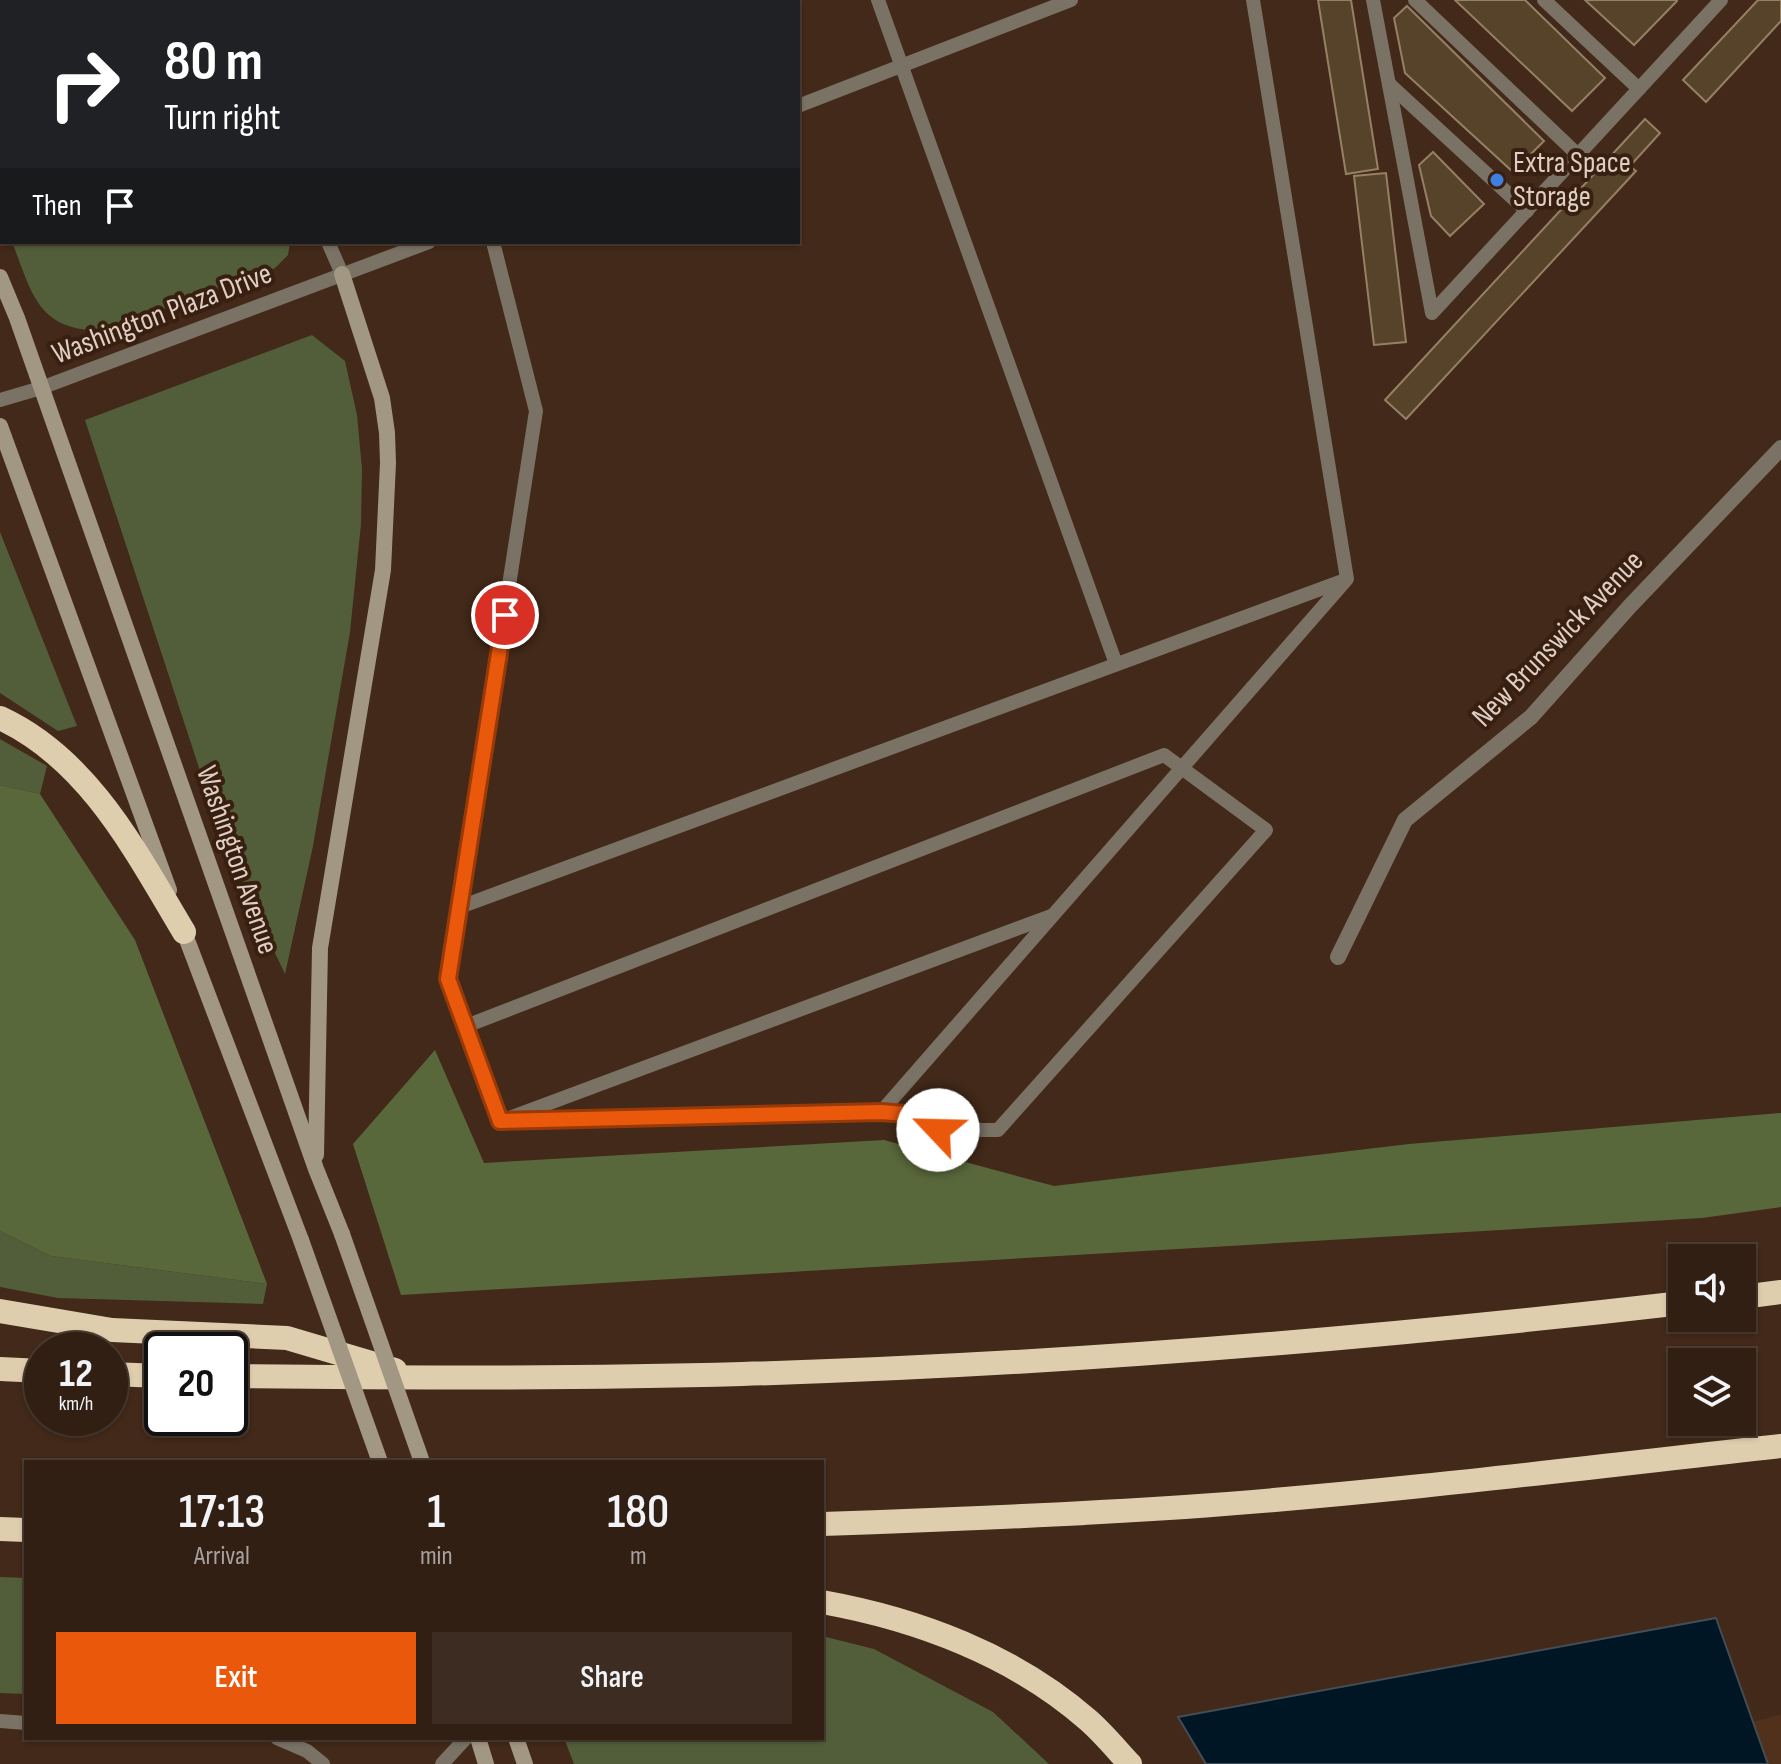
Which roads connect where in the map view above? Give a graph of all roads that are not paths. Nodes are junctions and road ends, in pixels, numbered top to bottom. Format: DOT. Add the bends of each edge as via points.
graph roads {
  1 [pos="878,0"];
  2 [pos="1071,0"];
  3 [pos="1253,0"];
  4 [pos="1373,0"];
  5 [pos="1415,0"];
  6 [pos="1544,0"];
  7 [pos="1715,2"];
  8 [pos="902,67"];
  9 [pos="1389,84"];
  10 [pos="1639,89"];
  11 [pos="800,105"];
  12 [pos="1578,155"];
  13 [pos="1527,211"];
  14 [pos="329,244"];
  15 [pos="424,244"];
  16 [pos="494,244"];
  17 [pos="342,274"];
  18 [pos="0,277"];
  19 [pos="41,388"];
  20 [pos="0,400"];
  21 [pos="0,426"];
  22 [pos="1781,448"];
  23 [pos="1347,579"];
  24 [pos="1116,664"];
  25 [pos="0,718"];
  26 [pos="1182,768"];
  27 [pos="460,907"];
  28 [pos="1053,916"];
  29 [pos="184,932"];
  30 [pos="1338,957"];
  31 [pos="466,1026"];
  32 [pos="881,1112"];
  33 [pos="500,1121"];
  34 [pos="316,1169"];
  35 [pos="1781,1292"];
  36 [pos="1756,1295"];
  37 [pos="1668,1304"];
  38 [pos="0,1311"];
  39 [pos="0,1369"];
  40 [pos="24,1370"];
  41 [pos="248,1376"];
  42 [pos="426,1379"];
  43 [pos="1781,1446"];
  44 [pos="379,1460"];
  45 [pos="421,1460"];
  46 [pos="824,1524"];
  47 [pos="0,1529"];
  48 [pos="24,1530"];
  49 [pos="824,1602"];
  50 [pos="0,1721"];
  51 [pos="24,1723"];
  52 [pos="282,1740"];
  53 [pos="464,1740"];
  54 [pos="479,1740"];
  55 [pos="517,1740"];
  56 [pos="323,1764"];
  57 [pos="442,1764"];
  58 [pos="486,1764"];
  59 [pos="525,1764"];
  60 [pos="1130,1764"];
  1 -- 8 [label="lane"];
  2 -- 8 [label="lane"];
  3 -- 23 [label="lane"];
  4 -- 9 [label="lane"];
  5 -- 12 [label="lane"];
  6 -- 10 [label="lane"];
  7 -- 10 [label="lane"];
  8 -- 11 [label="lane"];
  8 -- 24 [label="lane"];
  9 -- 13 [label="lane"];
  9 -- 13 [label="lane" via="1432,313"];
  10 -- 12 [label="lane"];
  12 -- 13 [label="lane"];
  14 -- 17 [label="lane"];
  15 -- 17 [label="lane, Washington Plaza Drive"];
  16 -- 27 [label="lane" via="536,411"];
  17 -- 19 [label="lane, Washington Plaza Drive"];
  17 -- 34 [label="main road" via="382,398 388,463 383,570 320,948"];
  18 -- 19 [label="main road, Washington Avenue"];
  19 -- 20 [label="lane, Washington Plaza Drive"];
  19 -- 34 [label="main road, Washington Avenue"];
  21 -- 29 [label="main road"];
  22 -- 30 [label="street, New Brunswick Avenue" via="1531,717 1405,820"];
  23 -- 24 [label="lane"];
  23 -- 26 [label="lane"];
  24 -- 27 [label="lane"];
  25 -- 29 [label="highway" via="24,729 85,781 127,837"];
  26 -- 28 [label="lane"];
  26 -- 31 [label="lane" via="1164,755"];
  26 -- 32 [label="lane" via="1266,830 998,1130 938,1130 905,1114"];
  27 -- 31 [label="lane" via="448,979"];
  28 -- 32 [label="lane"];
  28 -- 33 [label="lane"];
  29 -- 44 [label="main road, bridge"];
  31 -- 33 [label="lane"];
  32 -- 33 [label="lane"];
  34 -- 45 [label="main road, Washington Avenue, bridge"];
  35 -- 36 [label="highway"];
  37 -- 42 [label="highway" via="1276,1344 1050,1359 743,1374"];
  38 -- 42 [label="highway" via="112,1330 287,1338"];
  39 -- 40 [label="highway"];
  41 -- 42 [label="highway"];
  43 -- 46 [label="highway" via="1187,1506"];
  47 -- 48 [label="highway"];
  49 -- 60 [label="highway" via="860,1608 980,1650 1043,1686 1088,1720"];
  50 -- 51 [label="lane"];
  52 -- 56 [label="lane"];
  53 -- 57 [label="lane"];
  54 -- 58 [label="main road"];
  55 -- 59 [label="main road"];
}
